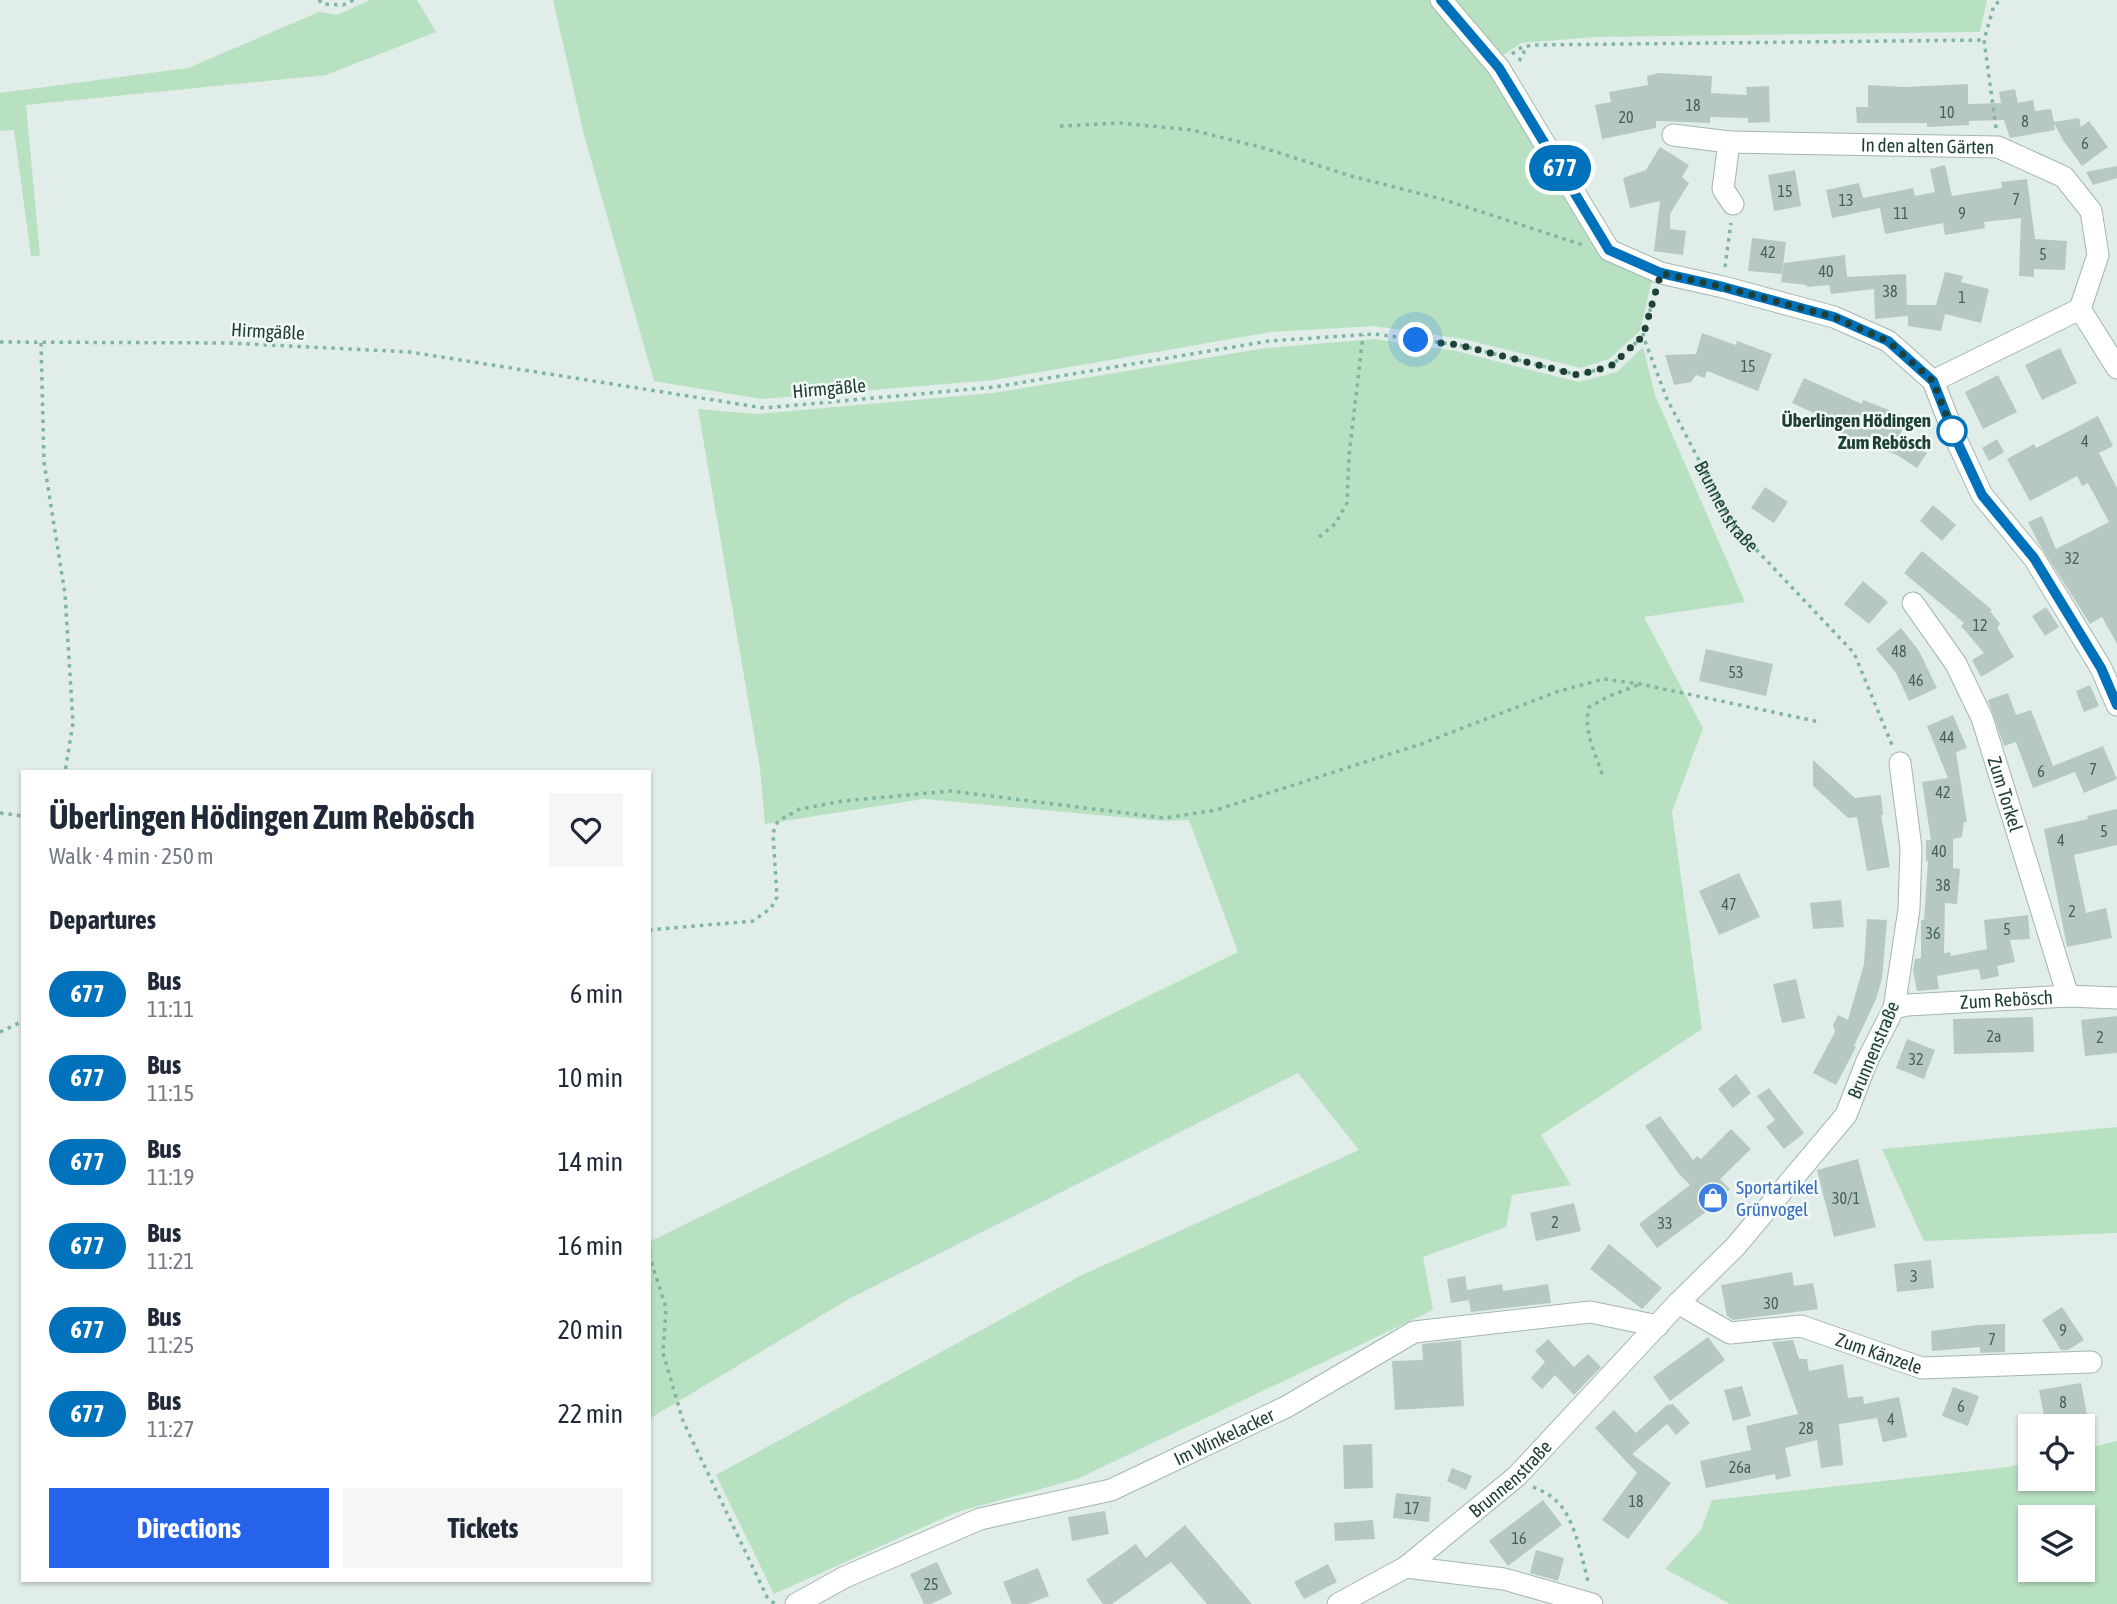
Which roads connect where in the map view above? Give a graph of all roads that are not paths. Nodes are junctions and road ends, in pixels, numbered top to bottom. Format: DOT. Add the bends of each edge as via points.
graph roads {
  1 [pos="1441,0"];
  2 [pos="1672,135"];
  3 [pos="1729,142"];
  4 [pos="1733,204"];
  5 [pos="2080,309"];
  6 [pos="2117,368"];
  7 [pos="1933,381"];
  8 [pos="1913,603"];
  9 [pos="2117,705"];
  10 [pos="1900,763"];
  11 [pos="2068,996"];
  12 [pos="2117,998"];
  13 [pos="1894,1008"];
  14 [pos="1678,1303"];
  15 [pos="1658,1326"];
  16 [pos="2091,1362"];
  17 [pos="1406,1567"];
  18 [pos="1592,1603"];
  19 [pos="796,1604"];
  20 [pos="1338,1604"];
  1 -- 7 [label="street" via="1509,64 1609,250 1661,273 1834,317 1888,341"];
  2 -- 3 [label="street, In den alten Gärten"];
  3 -- 4 [label="street" via="1723,189"];
  3 -- 5 [label="street, In den alten Gärten" via="1998,146 2064,177 2091,211 2098,255"];
  5 -- 6 [label="street"];
  5 -- 7 [label="street"];
  7 -- 9 [label="street" via="1982,495 2034,558 2101,668"];
  8 -- 11 [label="street, Zum Torkel" via="1956,664 1982,718"];
  10 -- 13 [label="street, Brunnenstraße" via="1911,848 1909,909"];
  11 -- 12 [label="street, Zum Rebösch"];
  11 -- 13 [label="street, Zum Rebösch"];
  13 -- 14 [label="street, Brunnenstraße" via="1846,1115 1735,1247"];
  14 -- 15 [label="street, Brunnenstraße"];
  14 -- 16 [label="street, Zum Känzele" via="1730,1333 1801,1326 1922,1368"];
  15 -- 17 [label="street, Brunnenstraße" via="1517,1476"];
  15 -- 19 [label="street, Im Winkelacker" via="1590,1312 1414,1332 1286,1407 1111,1490 980,1519 845,1577"];
  17 -- 18 [label="street" via="1504,1578"];
  17 -- 20 [label="street, Brunnenstraße"];
}
